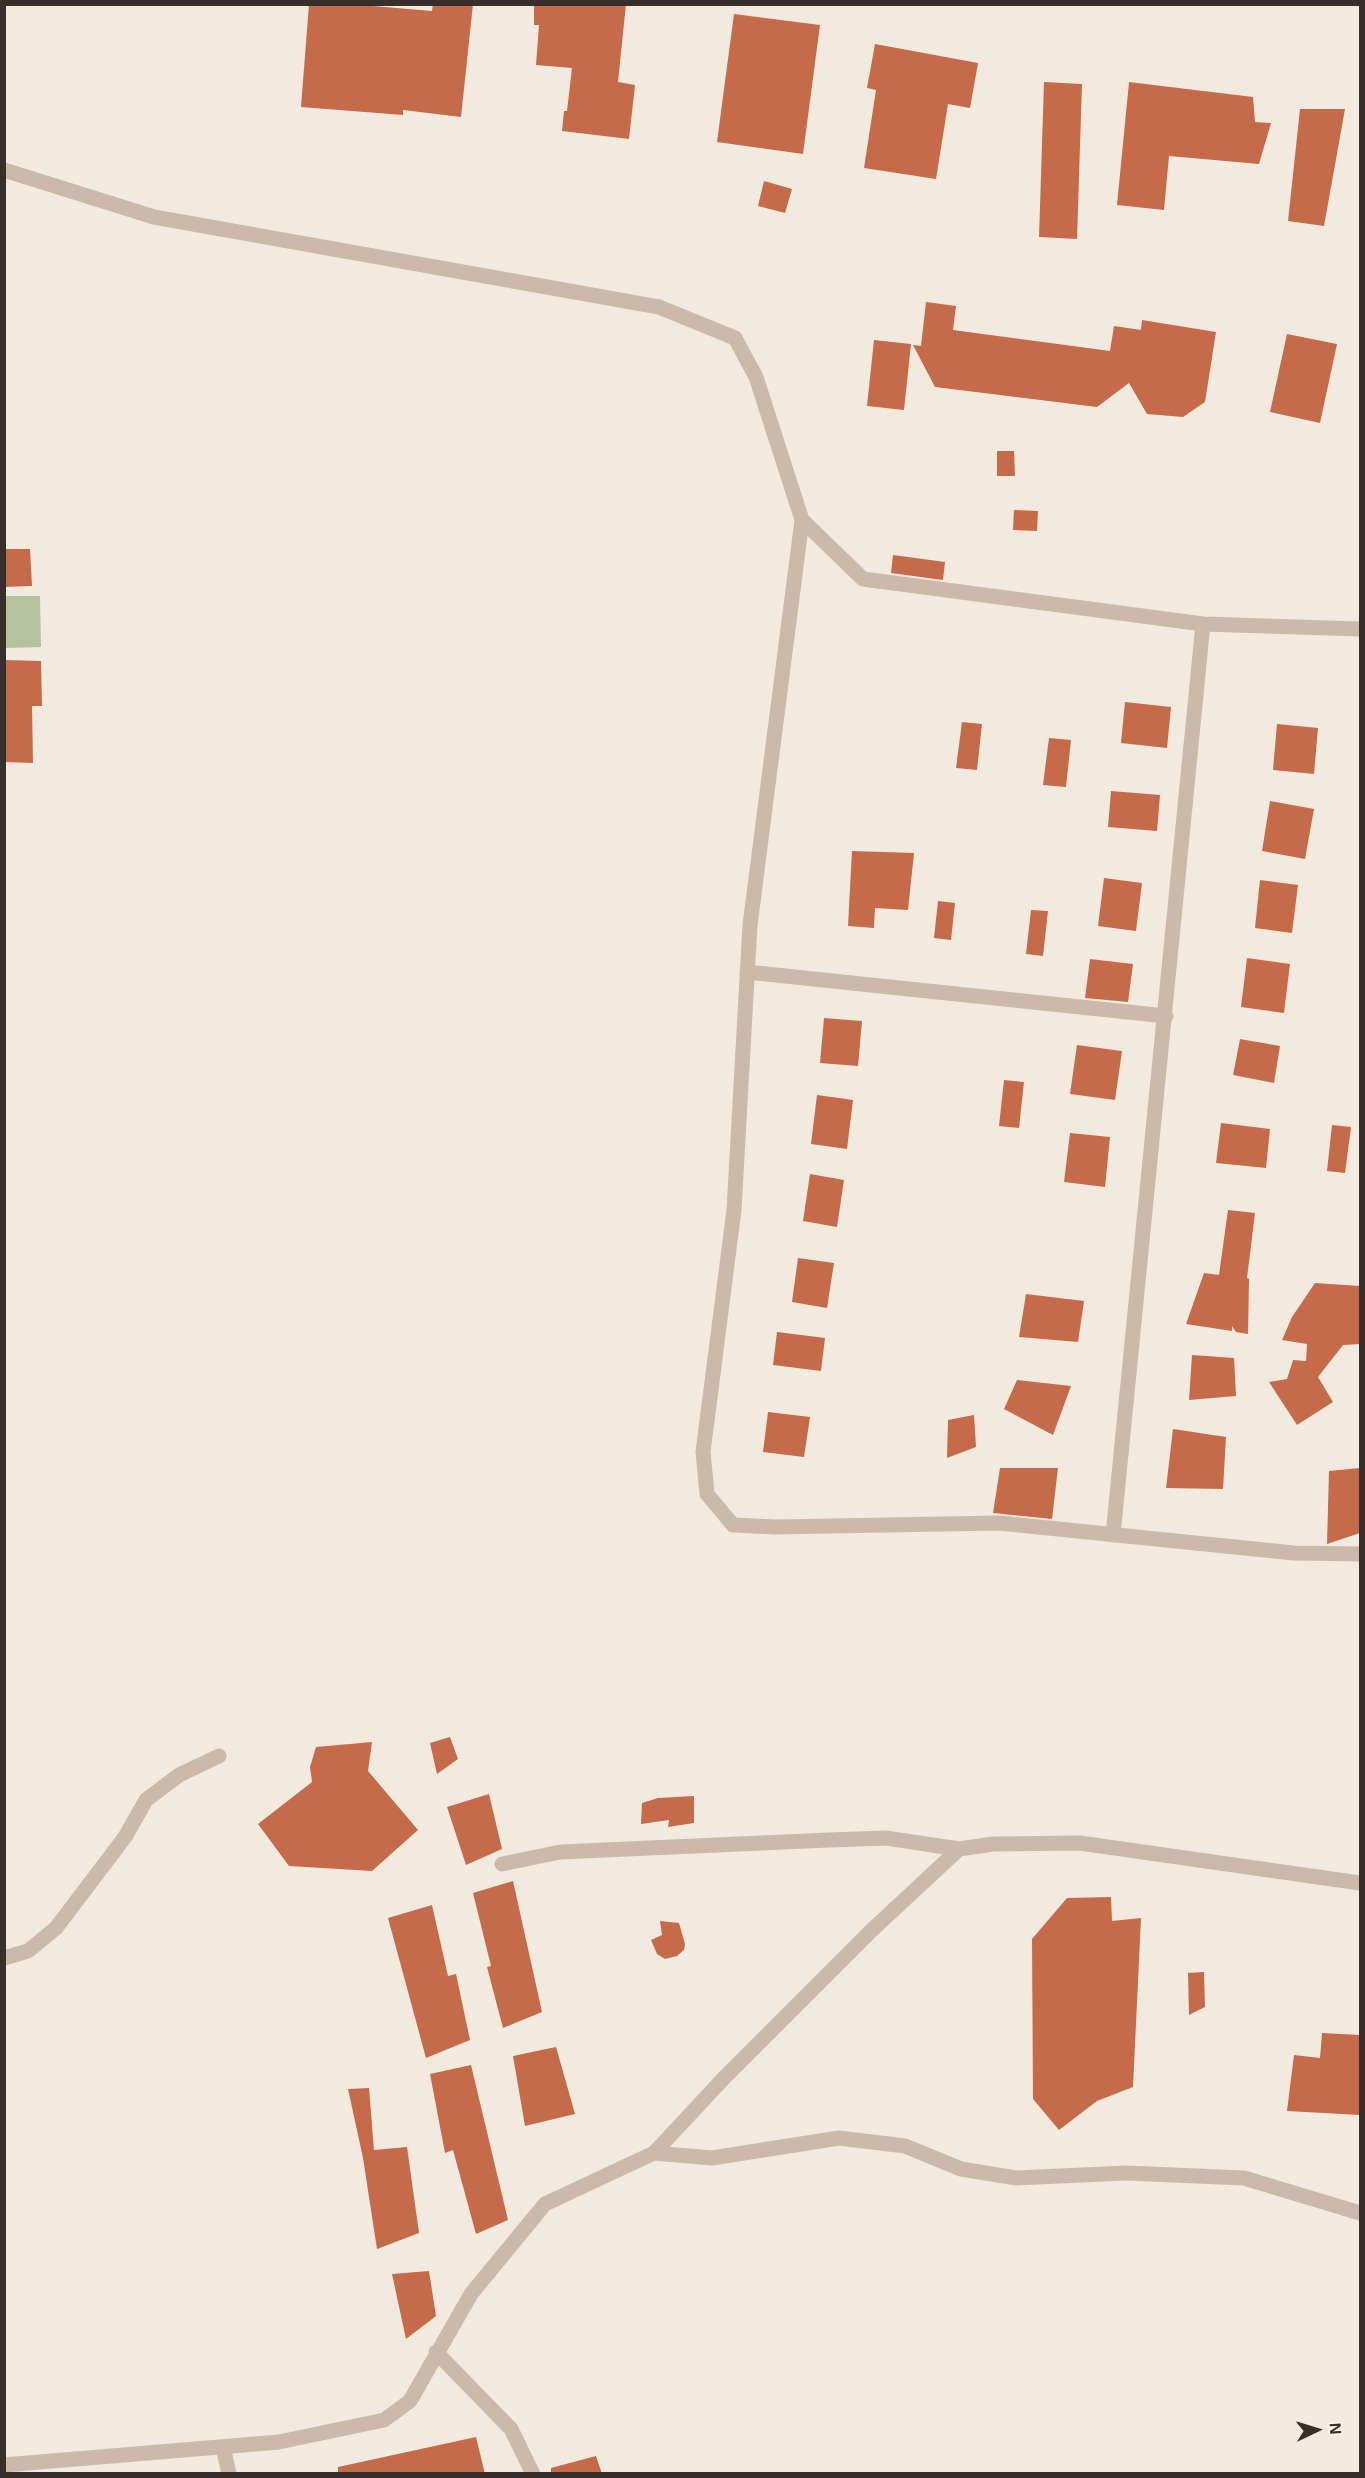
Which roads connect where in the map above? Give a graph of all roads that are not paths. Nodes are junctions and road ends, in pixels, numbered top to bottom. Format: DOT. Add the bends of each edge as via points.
graph roads {
  1 [pos="4,170"];
  2 [pos="802,520"];
  3 [pos="1203,624"];
  4 [pos="1360,629"];
  5 [pos="747,972"];
  6 [pos="1166,1016"];
  7 [pos="1113,1535"];
  8 [pos="1360,1554"];
  9 [pos="219,1756"];
  10 [pos="959,1849"];
  11 [pos="502,1864"];
  12 [pos="1360,1883"];
  13 [pos="4,1959"];
  14 [pos="654,2153"];
  15 [pos="1360,2213"];
  16 [pos="436,2352"];
  17 [pos="223,2447"];
  18 [pos="4,2465"];
  19 [pos="229,2474"];
  20 [pos="533,2474"];
  1 -- 2 [label="street" via="154,217 658,307 735,339 756,377"];
  2 -- 3 [label="street" via="863,579"];
  2 -- 5 [label="street"];
  3 -- 4 [label="street"];
  3 -- 6 [label="street"];
  5 -- 6 [label="street"];
  5 -- 7 [label="street" via="734,1210 703,1452 707,1494 733,1525 999,1523"];
  6 -- 7 [label="street"];
  7 -- 8 [label="street" via="1294,1553"];
  9 -- 13 [label="street" via="179,1775 146,1800 125,1837 56,1928 28,1951"];
  10 -- 11 [label="street" via="886,1838 560,1852"];
  10 -- 12 [label="street" via="993,1844 1080,1843"];
  10 -- 14 [label="street" via="873,1929"];
  14 -- 15 [label="street" via="712,2158 839,2138 905,2146 961,2169 1016,2178 1126,2173 1244,2178"];
  14 -- 16 [label="street" via="545,2204 471,2294"];
  16 -- 17 [label="street" via="410,2401 384,2420 279,2442"];
  16 -- 20 [label="street" via="511,2429"];
  17 -- 18 [label="street"];
  17 -- 19 [label="street"];
}
